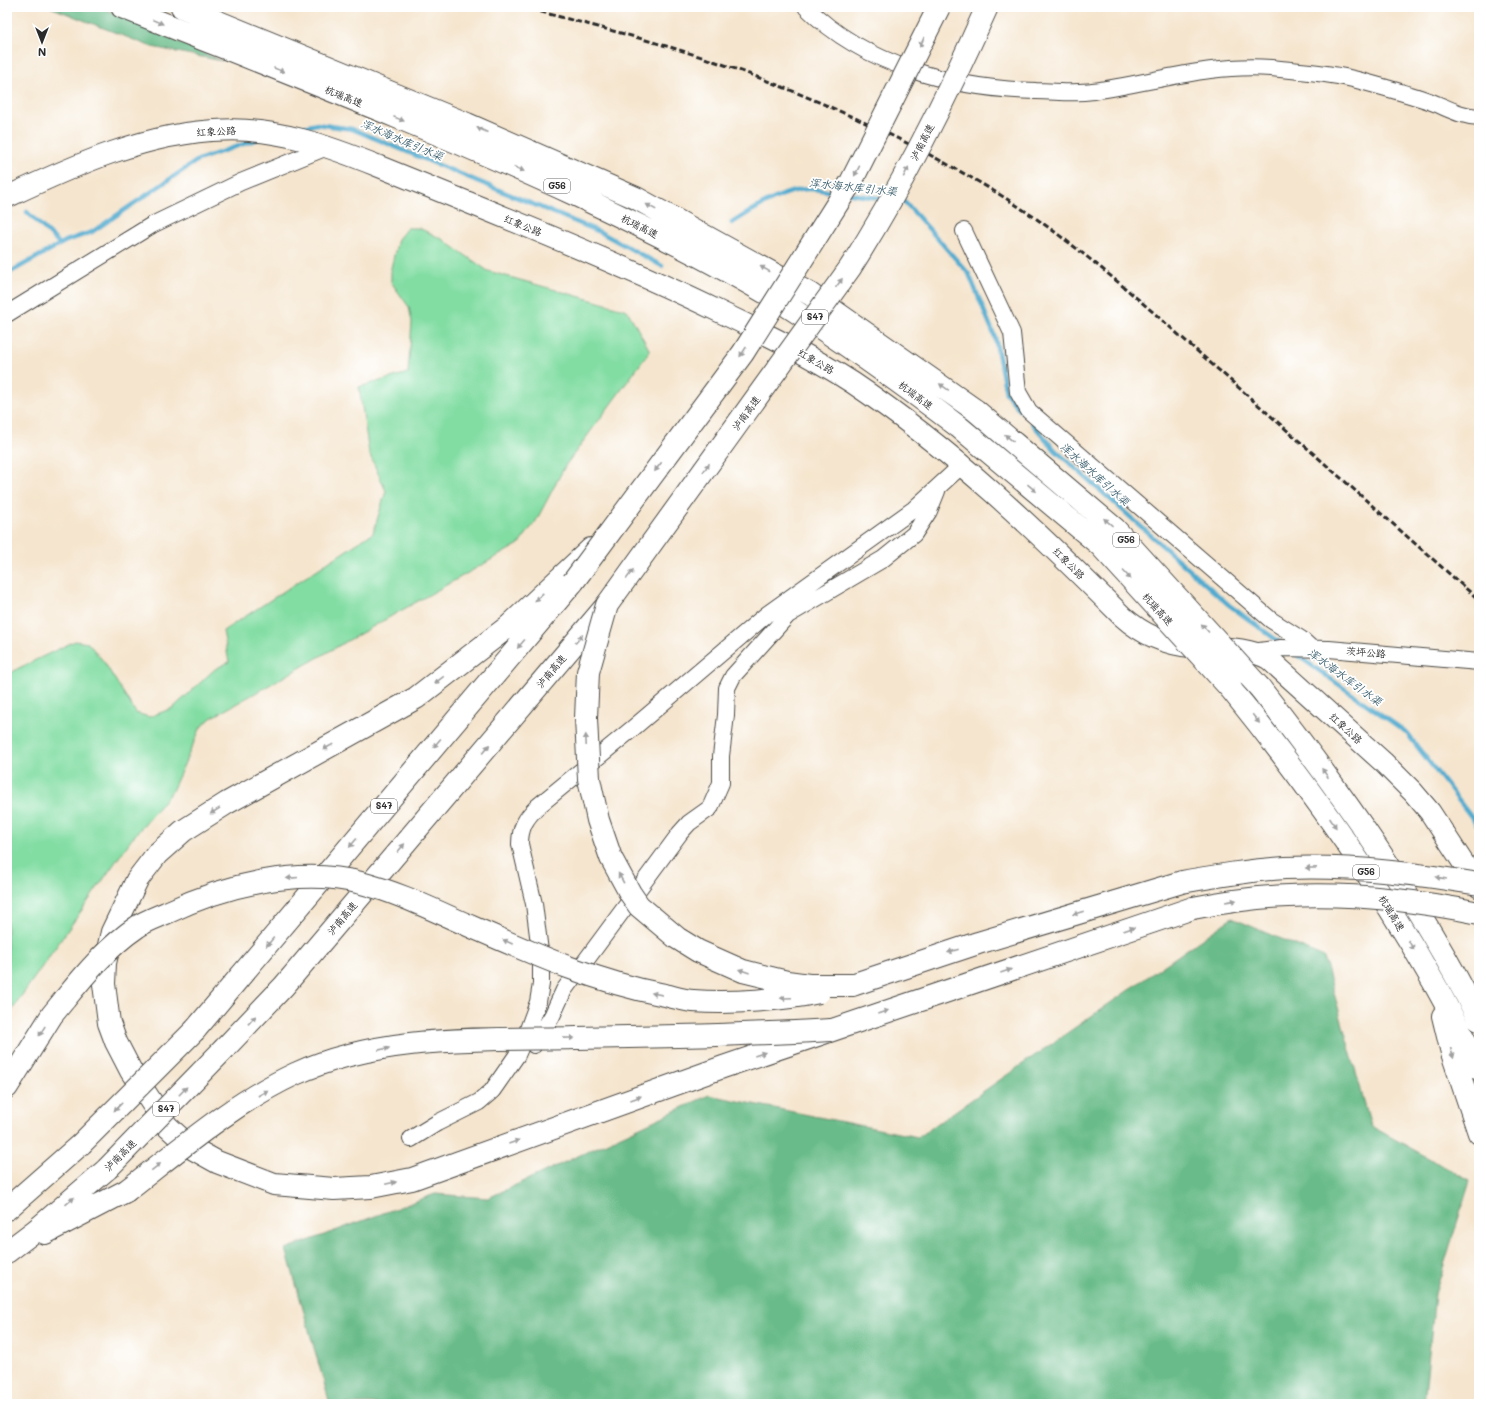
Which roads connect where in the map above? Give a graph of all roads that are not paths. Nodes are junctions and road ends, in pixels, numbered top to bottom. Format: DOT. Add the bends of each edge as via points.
graph roads {
  1 [pos="122,7"];
  2 [pos="182,7"];
  3 [pos="806,7"];
  4 [pos="939,7"];
  5 [pos="986,7"];
  6 [pos="1479,117"];
  7 [pos="327,147"];
  8 [pos="7,197"];
  9 [pos="964,231"];
  10 [pos="7,314"];
  11 [pos="962,465"];
  12 [pos="939,486"];
  13 [pos="609,533"];
  14 [pos="608,605"];
  15 [pos="1309,649"];
  16 [pos="1252,652"];
  17 [pos="1479,662"];
  18 [pos="1479,885"];
  19 [pos="1479,913"];
  20 [pos="1461,984"];
  21 [pos="852,985"];
  22 [pos="1437,988"];
  23 [pos="1479,1005"];
  24 [pos="1479,1020"];
  25 [pos="831,1030"];
  26 [pos="1479,1069"];
  27 [pos="504,1076"];
  28 [pos="7,1087"];
  29 [pos="1479,1133"];
  30 [pos="411,1139"];
  31 [pos="7,1209"];
  32 [pos="12,1248"];
  1 -- 22 [label="highway, 杭瑞高速 / G56, one-way, bridge" via="437,134 625,218 685,248 780,302 897,380 959,427 1100,545 1231,689 1316,798 1387,903"];
  20 -- 2 [label="highway, 杭瑞高速 / G56, one-way, bridge" via="1388,863 1322,767 1260,688 1115,529 975,410 810,294 636,198 467,124"];
  3 -- 6 [label="street" via="828,27 852,43 939,79 971,86 1079,93 1209,69 1259,68 1360,80 1426,100 1466,116"];
  4 -- 13 [label="highway, S47, one-way, bridge" via="851,182 743,353"];
  14 -- 5 [label="highway, 泸南高速 / S47, one-way, bridge" via="850,268 889,205 933,121"];
  7 -- 8 [label="main road, 红象公路" via="293,137 257,131 198,131 143,142 72,168"];
  7 -- 10 [label="street" via="241,182 172,215 99,256"];
  7 -- 11 [label="main road, 红象公路" via="572,245 773,337 852,382"];
  9 -- 15 [label="street" via="1012,333 1018,392 1029,411 1271,620 1301,640"];
  11 -- 12 [label="street"];
  11 -- 16 [label="main road, 红象公路" via="1015,510 1140,631 1173,645"];
  12 -- 27 [label="street" via="929,511 914,534 883,559 788,614 733,676 727,688 722,783 710,808 680,833 564,990 552,1016 525,1059"];
  12 -- 27 [label="street" via="914,509 766,615 528,817 521,830 520,844 538,929 542,959 541,984 528,1032"];
  13 -- 25 [label="highway, one-way" via="509,626 416,698 227,803 183,831 157,854 137,880 112,932 105,963 104,984 109,1023 116,1042 131,1071 167,1126 190,1147 217,1162 274,1184 334,1189 370,1187 412,1179 723,1066"];
  13 -- 31 [label="highway, S47, one-way, bridge" via="573,582 195,1030 81,1144"];
  21 -- 14 [label="highway, one-way, bridge" via="830,986 788,982 743,971 720,962 698,951 662,926 639,906 630,893 611,858 600,826 589,779 586,718 588,672"];
  32 -- 14 [label="highway, 泸南高速 / S47, one-way, bridge" via="107,1169 284,986"];
  15 -- 16 [label="street, 茨坪公路" via="1277,648"];
  15 -- 17 [label="street, 茨坪公路"];
  16 -- 18 [label="main road, 红象公路" via="1269,659 1413,792 1430,812"];
  18 -- 21 [label="highway, one-way, bridge" via="1404,873 1322,867 1284,868 1182,882 978,943"];
  25 -- 19 [label="highway, one-way, bridge" via="1192,908 1276,896 1314,896 1401,902"];
  20 -- 23 [label="highway"];
  20 -- 24 [label="highway, 杭瑞高速 / G56"];
  21 -- 28 [label="highway, one-way, bridge" via="795,998 693,1001 630,988 567,968 401,895 367,884 328,877 292,877 232,888 184,904 137,926 94,964 52,1015"];
  22 -- 26 [label="highway, 杭瑞高速 / G56"];
  22 -- 29 [label="highway, one-way" via="1452,1053"];
  32 -- 25 [label="highway, one-way, bridge" via="126,1191 199,1134 246,1102 295,1074 346,1056 409,1044"];
  27 -- 30 [label="street" via="479,1102 432,1125"];
}
